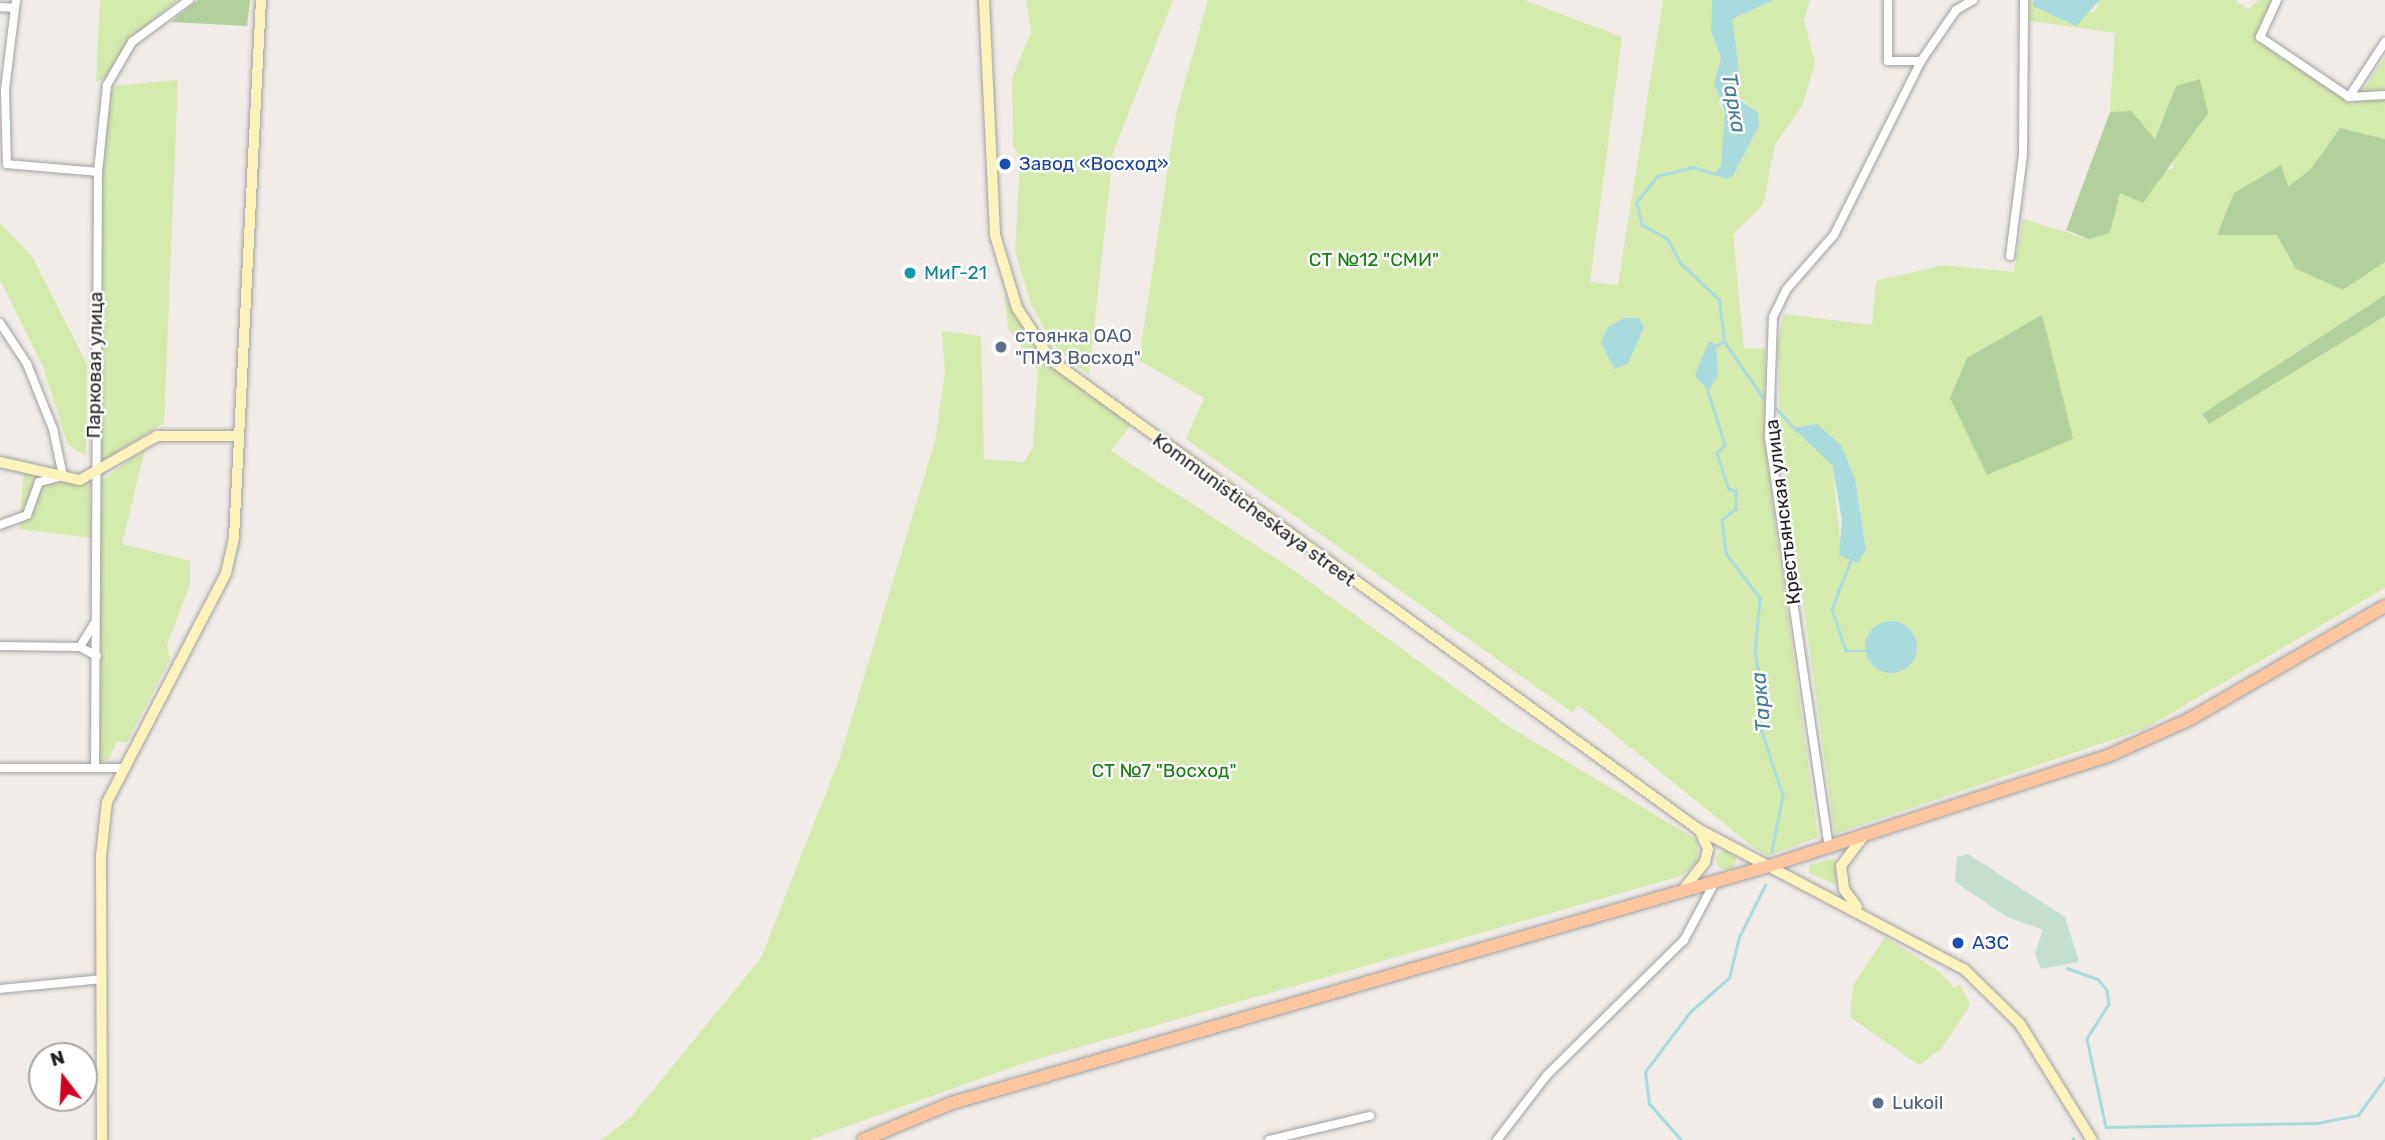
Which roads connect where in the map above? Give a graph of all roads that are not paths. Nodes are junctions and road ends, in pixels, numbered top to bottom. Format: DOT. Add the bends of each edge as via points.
graph roads {
  1 [pos="189,0"];
  2 [pos="261,0"];
  3 [pos="984,0"];
  4 [pos="1888,0"];
  5 [pos="1973,0"];
  6 [pos="2024,0"];
  7 [pos="2277,0"];
  8 [pos="15,4"];
  9 [pos="0,7"];
  10 [pos="2385,41"];
  11 [pos="1921,61"];
  12 [pos="2385,94"];
  13 [pos="2348,97"];
  14 [pos="98,172"];
  15 [pos="2010,256"];
  16 [pos="0,323"];
  17 [pos="239,436"];
  18 [pos="0,462"];
  19 [pos="64,476"];
  20 [pos="94,478"];
  21 [pos="0,525"];
  22 [pos="2385,606"];
  23 [pos="94,623"];
  24 [pos="0,646"];
  25 [pos="80,647"];
  26 [pos="97,656"];
  27 [pos="95,766"];
  28 [pos="0,768"];
  29 [pos="121,768"];
  30 [pos="1698,829"];
  31 [pos="1863,838"];
  32 [pos="1829,848"];
  33 [pos="1769,866"];
  34 [pos="1716,882"];
  35 [pos="1683,890"];
  36 [pos="1877,921"];
  37 [pos="102,979"];
  38 [pos="0,989"];
  39 [pos="1370,1116"];
  40 [pos="103,1140"];
  41 [pos="863,1140"];
  42 [pos="1269,1140"];
  43 [pos="1497,1140"];
  44 [pos="2092,1140"];
  1 -- 14 [label="street, Парковая улица" via="132,42 107,85"];
  2 -- 17 [label="main road"];
  3 -- 30 [label="main road, Kommunisticheskaya street" via="995,235 1017,308 1044,351 1079,384"];
  4 -- 11 [label="street" via="1888,61"];
  5 -- 11 [label="street, Крестьянская улица" via="1956,10"];
  6 -- 15 [label="street" via="2023,154"];
  7 -- 13 [label="street" via="2260,37"];
  8 -- 9 [label="street"];
  8 -- 14 [label="street" via="5,90 7,164"];
  10 -- 13 [label="street"];
  11 -- 32 [label="street, Крестьянская улица" via="1834,235 1786,290 1773,317 1769,437"];
  12 -- 13 [label="street"];
  14 -- 20 [label="street, Парковая улица"];
  16 -- 19 [label="street" via="31,375"];
  17 -- 20 [label="main road" via="157,436"];
  17 -- 29 [label="main road" via="226,573"];
  18 -- 19 [label="main road"];
  19 -- 20 [label="main road"];
  19 -- 21 [label="street" via="39,482 27,515"];
  20 -- 23 [label="street, Парковая улица"];
  22 -- 31 [label="main road" via="2144,742"];
  23 -- 25 [label="street"];
  23 -- 26 [label="street, Парковая улица"];
  24 -- 25 [label="street"];
  25 -- 26 [label="street"];
  26 -- 27 [label="street, Парковая улица"];
  27 -- 28 [label="street"];
  27 -- 29 [label="street"];
  29 -- 37 [label="main road" via="107,802 101,856"];
  30 -- 33 [label="main road, Kommunisticheskaya street"];
  30 -- 35 [label="main road" via="1708,849 1705,862"];
  31 -- 32 [label="main road"];
  31 -- 36 [label="main road" via="1847,850 1841,877 1850,903"];
  32 -- 33 [label="main road"];
  33 -- 34 [label="main road"];
  33 -- 36 [label="main road, Kommunisticheskaya street"];
  34 -- 35 [label="main road"];
  34 -- 43 [label="street" via="1684,940 1547,1075"];
  35 -- 41 [label="main road" via="952,1103"];
  36 -- 44 [label="main road" via="1956,964 1997,998"];
  37 -- 38 [label="street"];
  37 -- 40 [label="main road"];
  39 -- 42 [label="street"];
}
